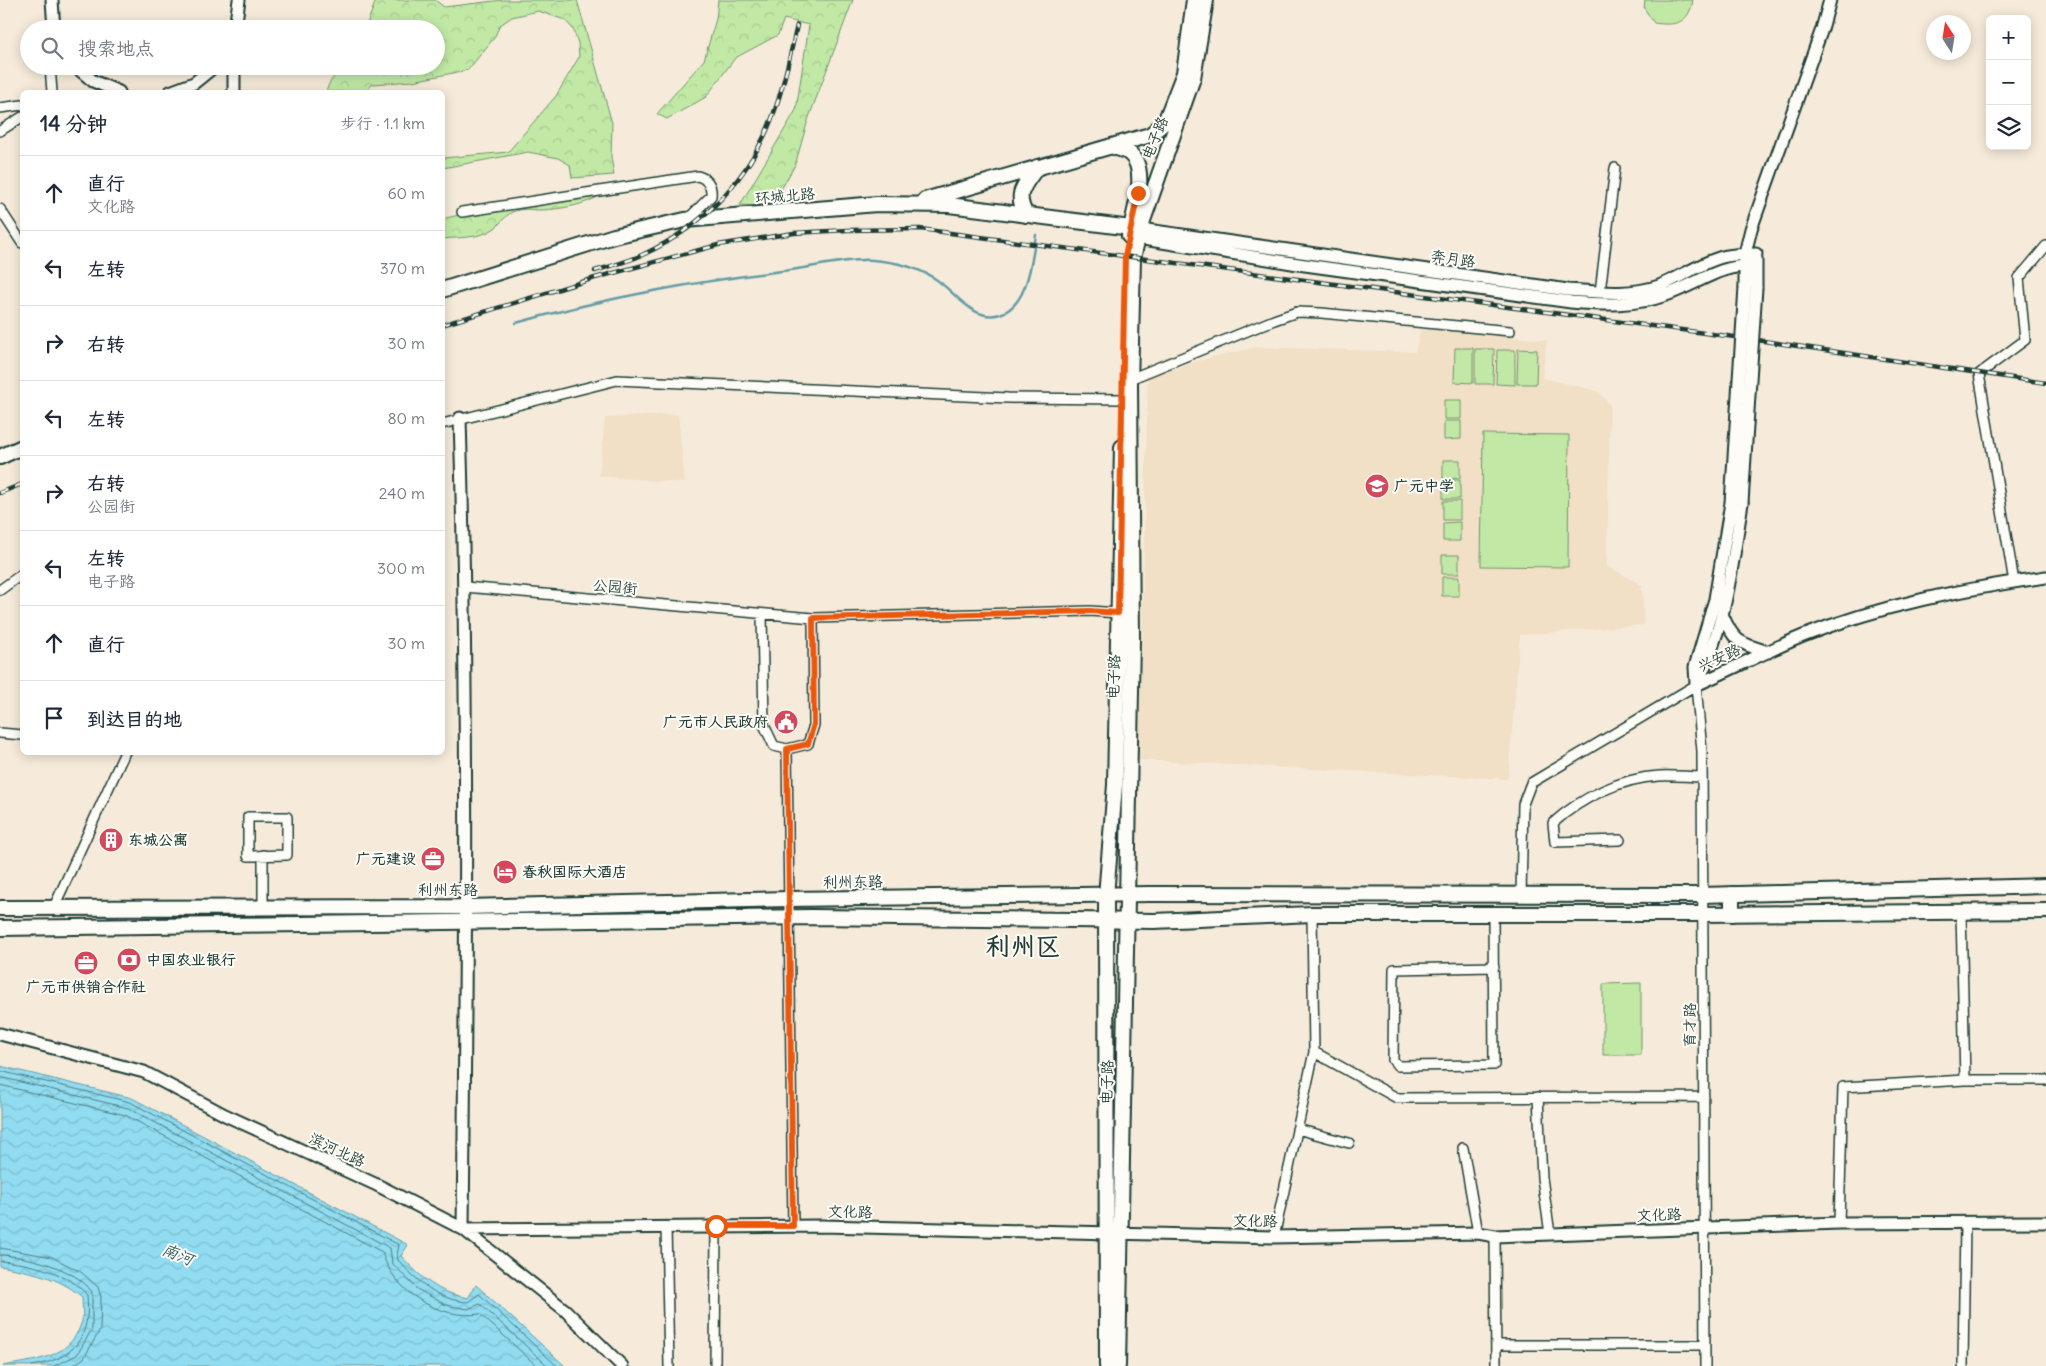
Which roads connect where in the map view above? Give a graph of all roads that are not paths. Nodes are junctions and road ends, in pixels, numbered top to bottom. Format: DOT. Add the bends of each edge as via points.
graph roads {
  1 [pos="52,0"];
  2 [pos="239,0"];
  3 [pos="1194,0"];
  4 [pos="1206,0"];
  5 [pos="1830,0"];
  6 [pos="53,20"];
  7 [pos="237,20"];
  8 [pos="51,75"];
  9 [pos="86,75"];
  10 [pos="203,75"];
  11 [pos="234,75"];
  12 [pos="52,90"];
  13 [pos="114,90"];
  14 [pos="175,90"];
  15 [pos="234,90"];
  16 [pos="20,105"];
  17 [pos="0,108"];
  18 [pos="20,118"];
  19 [pos="0,131"];
  20 [pos="1111,146"];
  21 [pos="1037,167"];
  22 [pos="1615,168"];
  23 [pos="1138,193"];
  24 [pos="909,204"];
  25 [pos="0,209"];
  26 [pos="462,212"];
  27 [pos="1026,215"];
  28 [pos="686,220"];
  29 [pos="1113,225"];
  30 [pos="1136,232"];
  31 [pos="20,240"];
  32 [pos="2046,246"];
  33 [pos="1750,260"];
  34 [pos="445,289"];
  35 [pos="1600,292"];
  36 [pos="1510,331"];
  37 [pos="1130,379"];
  38 [pos="1123,399"];
  39 [pos="460,418"];
  40 [pos="445,423"];
  41 [pos="20,448"];
  42 [pos="0,457"];
  43 [pos="1736,503"];
  44 [pos="20,575"];
  45 [pos="2046,577"];
  46 [pos="2014,582"];
  47 [pos="465,586"];
  48 [pos="0,590"];
  49 [pos="1118,613"];
  50 [pos="762,614"];
  51 [pos="1722,614"];
  52 [pos="813,618"];
  53 [pos="1768,652"];
  54 [pos="1696,685"];
  55 [pos="0,733"];
  56 [pos="20,735"];
  57 [pos="787,749"];
  58 [pos="124,755"];
  59 [pos="1702,777"];
  60 [pos="1620,840"];
  61 [pos="263,856"];
  62 [pos="2046,886"];
  63 [pos="1127,894"];
  64 [pos="1660,894"];
  65 [pos="1732,894"];
  66 [pos="1521,895"];
  67 [pos="1701,895"];
  68 [pos="1106,896"];
  69 [pos="789,899"];
  70 [pos="54,907"];
  71 [pos="263,907"];
  72 [pos="466,907"];
  73 [pos="0,908"];
  74 [pos="2046,910"];
  75 [pos="1961,912"];
  76 [pos="1312,914"];
  77 [pos="1493,914"];
  78 [pos="1660,914"];
  79 [pos="1702,914"];
  80 [pos="1732,914"];
  81 [pos="790,917"];
  82 [pos="1106,920"];
  83 [pos="1127,920"];
  84 [pos="465,922"];
  85 [pos="0,928"];
  86 [pos="1494,967"];
  87 [pos="0,1034"];
  88 [pos="1314,1052"];
  89 [pos="1965,1080"];
  90 [pos="2046,1080"];
  91 [pos="1538,1097"];
  92 [pos="1704,1097"];
  93 [pos="1297,1129"];
  94 [pos="1349,1143"];
  95 [pos="1463,1148"];
  96 [pos="1965,1222"];
  97 [pos="2046,1222"];
  98 [pos="1839,1223"];
  99 [pos="716,1226"];
  100 [pos="793,1226"];
  101 [pos="666,1227"];
  102 [pos="1705,1228"];
  103 [pos="462,1229"];
  104 [pos="1478,1233"];
  105 [pos="1114,1234"];
  106 [pos="1550,1234"];
  107 [pos="1495,1236"];
  108 [pos="1274,1237"];
  109 [pos="1496,1344"];
  110 [pos="1706,1345"];
  111 [pos="1493,1365"];
  112 [pos="622,1366"];
  113 [pos="669,1366"];
  114 [pos="715,1366"];
  115 [pos="1107,1366"];
  116 [pos="1118,1366"];
  117 [pos="1706,1366"];
  118 [pos="1963,1366"];
  1 -- 6 [label="street"];
  2 -- 7 [label="street"];
  3 -- 20 [label="main road, 电子路" via="1184,73 1165,122 1150,135"];
  4 -- 30 [label="main road, 电子路" via="1193,78"];
  5 -- 33 [label="street" via="1751,229"];
  8 -- 12 [label="street"];
  9 -- 13 [label="street"];
  10 -- 14 [label="street" via="194,83"];
  11 -- 15 [label="street"];
  16 -- 17 [label="street"];
  18 -- 19 [label="street"];
  20 -- 21 [label="main road, 电子路"];
  20 -- 23 [label="main road" via="1130,153 1137,164"];
  21 -- 24 [label="main road, 电子路"];
  21 -- 27 [label="main road" via="1021,190 1020,203"];
  22 -- 35 [label="street"];
  23 -- 29 [label="main road" via="1123,218"];
  23 -- 30 [label="main road"];
  24 -- 27 [label="main road, 环城北路" via="950,205"];
  24 -- 28 [label="main road, 环城北路"];
  25 -- 31 [label="street"];
  26 -- 28 [label="street" via="702,177 710,185 711,196"];
  27 -- 29 [label="main road, 环城北路"];
  28 -- 34 [label="main road, 环城北路" via="614,236"];
  29 -- 30 [label="main road, 环城北路"];
  30 -- 33 [label="street" via="1298,264 1605,305 1628,304 1666,295"];
  30 -- 35 [label="street, 奔月路"];
  30 -- 37 [label="main road, 电子路"];
  30 -- 38 [label="main road, 电子路" via="1125,257"];
  32 -- 46 [label="street" via="2019,278 2025,340 1979,374"];
  33 -- 35 [label="street, 奔月路" via="1720,257 1658,286 1626,293"];
  33 -- 43 [label="street, bridge" via="1751,288"];
  36 -- 37 [label="street" via="1297,312"];
  37 -- 63 [label="main road, 电子路" via="1132,640"];
  38 -- 39 [label="street" via="1008,398 618,380"];
  38 -- 49 [label="main road, 电子路"];
  39 -- 40 [label="street"];
  39 -- 47 [label="street"];
  41 -- 42 [label="main road"];
  43 -- 51 [label="street"];
  43 -- 54 [label="street" via="1716,599 1695,667"];
  44 -- 48 [label="street"];
  45 -- 46 [label="street, 兴安路"];
  46 -- 53 [label="street, 兴安路" via="1926,598 1841,623"];
  47 -- 50 [label="street, 公园街"];
  47 -- 72 [label="street"];
  49 -- 52 [label="street"];
  49 -- 68 [label="main road, 电子路" via="1115,785"];
  50 -- 52 [label="street, 公园街"];
  50 -- 57 [label="street" via="764,725 774,746"];
  51 -- 53 [label="street" via="1731,634 1740,643"];
  51 -- 54 [label="street" via="1712,655"];
  52 -- 57 [label="street" via="814,724 808,744"];
  53 -- 54 [label="street, 兴安路"];
  54 -- 59 [label="street, 育才路"];
  54 -- 66 [label="street, 兴安路" via="1531,783 1523,804"];
  55 -- 56 [label="street"];
  57 -- 69 [label="street"];
  58 -- 70 [label="street"];
  59 -- 60 [label="street" via="1658,776 1624,782 1590,797 1553,823 1555,842"];
  59 -- 67 [label="street, 育才路"];
  61 -- 61 [label="street" via="287,855 287,817 248,817 248,856"];
  61 -- 71 [label="street"];
  62 -- 65 [label="main road, 利州东路"];
  63 -- 66 [label="main road, 利州东路"];
  63 -- 68 [label="main road, 利州东路"];
  63 -- 83 [label="main road, 电子路"];
  64 -- 66 [label="main road, 利州东路"];
  64 -- 67 [label="main road, 利州东路"];
  64 -- 78 [label="main road"];
  65 -- 67 [label="main road, 利州东路"];
  65 -- 80 [label="main road"];
  67 -- 79 [label="street, 育才路"];
  68 -- 69 [label="main road, 利州东路"];
  68 -- 82 [label="main road, 电子路"];
  69 -- 72 [label="main road, 利州东路"];
  69 -- 81 [label="street"];
  70 -- 71 [label="main road, 利州东路"];
  70 -- 73 [label="main road, 利州东路"];
  71 -- 72 [label="main road, 利州东路"];
  72 -- 84 [label="street"];
  74 -- 75 [label="main road, 利州东路"];
  75 -- 80 [label="main road, 利州东路"];
  75 -- 89 [label="street"];
  76 -- 77 [label="main road, 利州东路"];
  76 -- 83 [label="main road, 利州东路"];
  76 -- 88 [label="street"];
  77 -- 78 [label="main road, 利州东路"];
  77 -- 86 [label="street"];
  78 -- 79 [label="main road, 利州东路"];
  79 -- 80 [label="main road, 利州东路"];
  79 -- 92 [label="street, 育才路"];
  81 -- 82 [label="main road, 利州东路"];
  81 -- 84 [label="main road, 利州东路"];
  81 -- 100 [label="street"];
  82 -- 83 [label="main road, 利州东路"];
  82 -- 105 [label="main road, 电子路"];
  83 -- 105 [label="main road, 电子路"];
  84 -- 85 [label="main road, 利州东路"];
  84 -- 103 [label="street"];
  86 -- 86 [label="street" via="1394,969 1393,1060 1398,1066 1494,1065"];
  87 -- 103 [label="street, 滨河北路" via="144,1072 225,1115 377,1185"];
  88 -- 91 [label="street" via="1397,1098"];
  88 -- 93 [label="street"];
  89 -- 90 [label="street"];
  89 -- 98 [label="street" via="1842,1087"];
  91 -- 92 [label="street"];
  91 -- 106 [label="street" via="1541,1168"];
  92 -- 102 [label="street, 育才路"];
  93 -- 94 [label="street"];
  93 -- 108 [label="street"];
  95 -- 104 [label="street"];
  96 -- 97 [label="street, 文化路"];
  96 -- 98 [label="street, 文化路"];
  96 -- 118 [label="street"];
  98 -- 102 [label="street, 文化路"];
  99 -- 100 [label="street, 文化路"];
  99 -- 101 [label="street, 文化路"];
  99 -- 114 [label="street"];
  100 -- 105 [label="street, 文化路"];
  101 -- 103 [label="street, 文化路"];
  101 -- 113 [label="street"];
  102 -- 106 [label="street, 文化路"];
  102 -- 110 [label="street, 育才路"];
  103 -- 112 [label="street, 滨河北路" via="565,1310"];
  104 -- 107 [label="street, 文化路"];
  104 -- 108 [label="street, 文化路"];
  105 -- 108 [label="street, 文化路"];
  105 -- 115 [label="main road, 电子路"];
  105 -- 116 [label="main road, 电子路"];
  106 -- 107 [label="street, 文化路"];
  107 -- 109 [label="street"];
  109 -- 110 [label="street"];
  109 -- 111 [label="street"];
  110 -- 117 [label="street, 育才路"];
}
